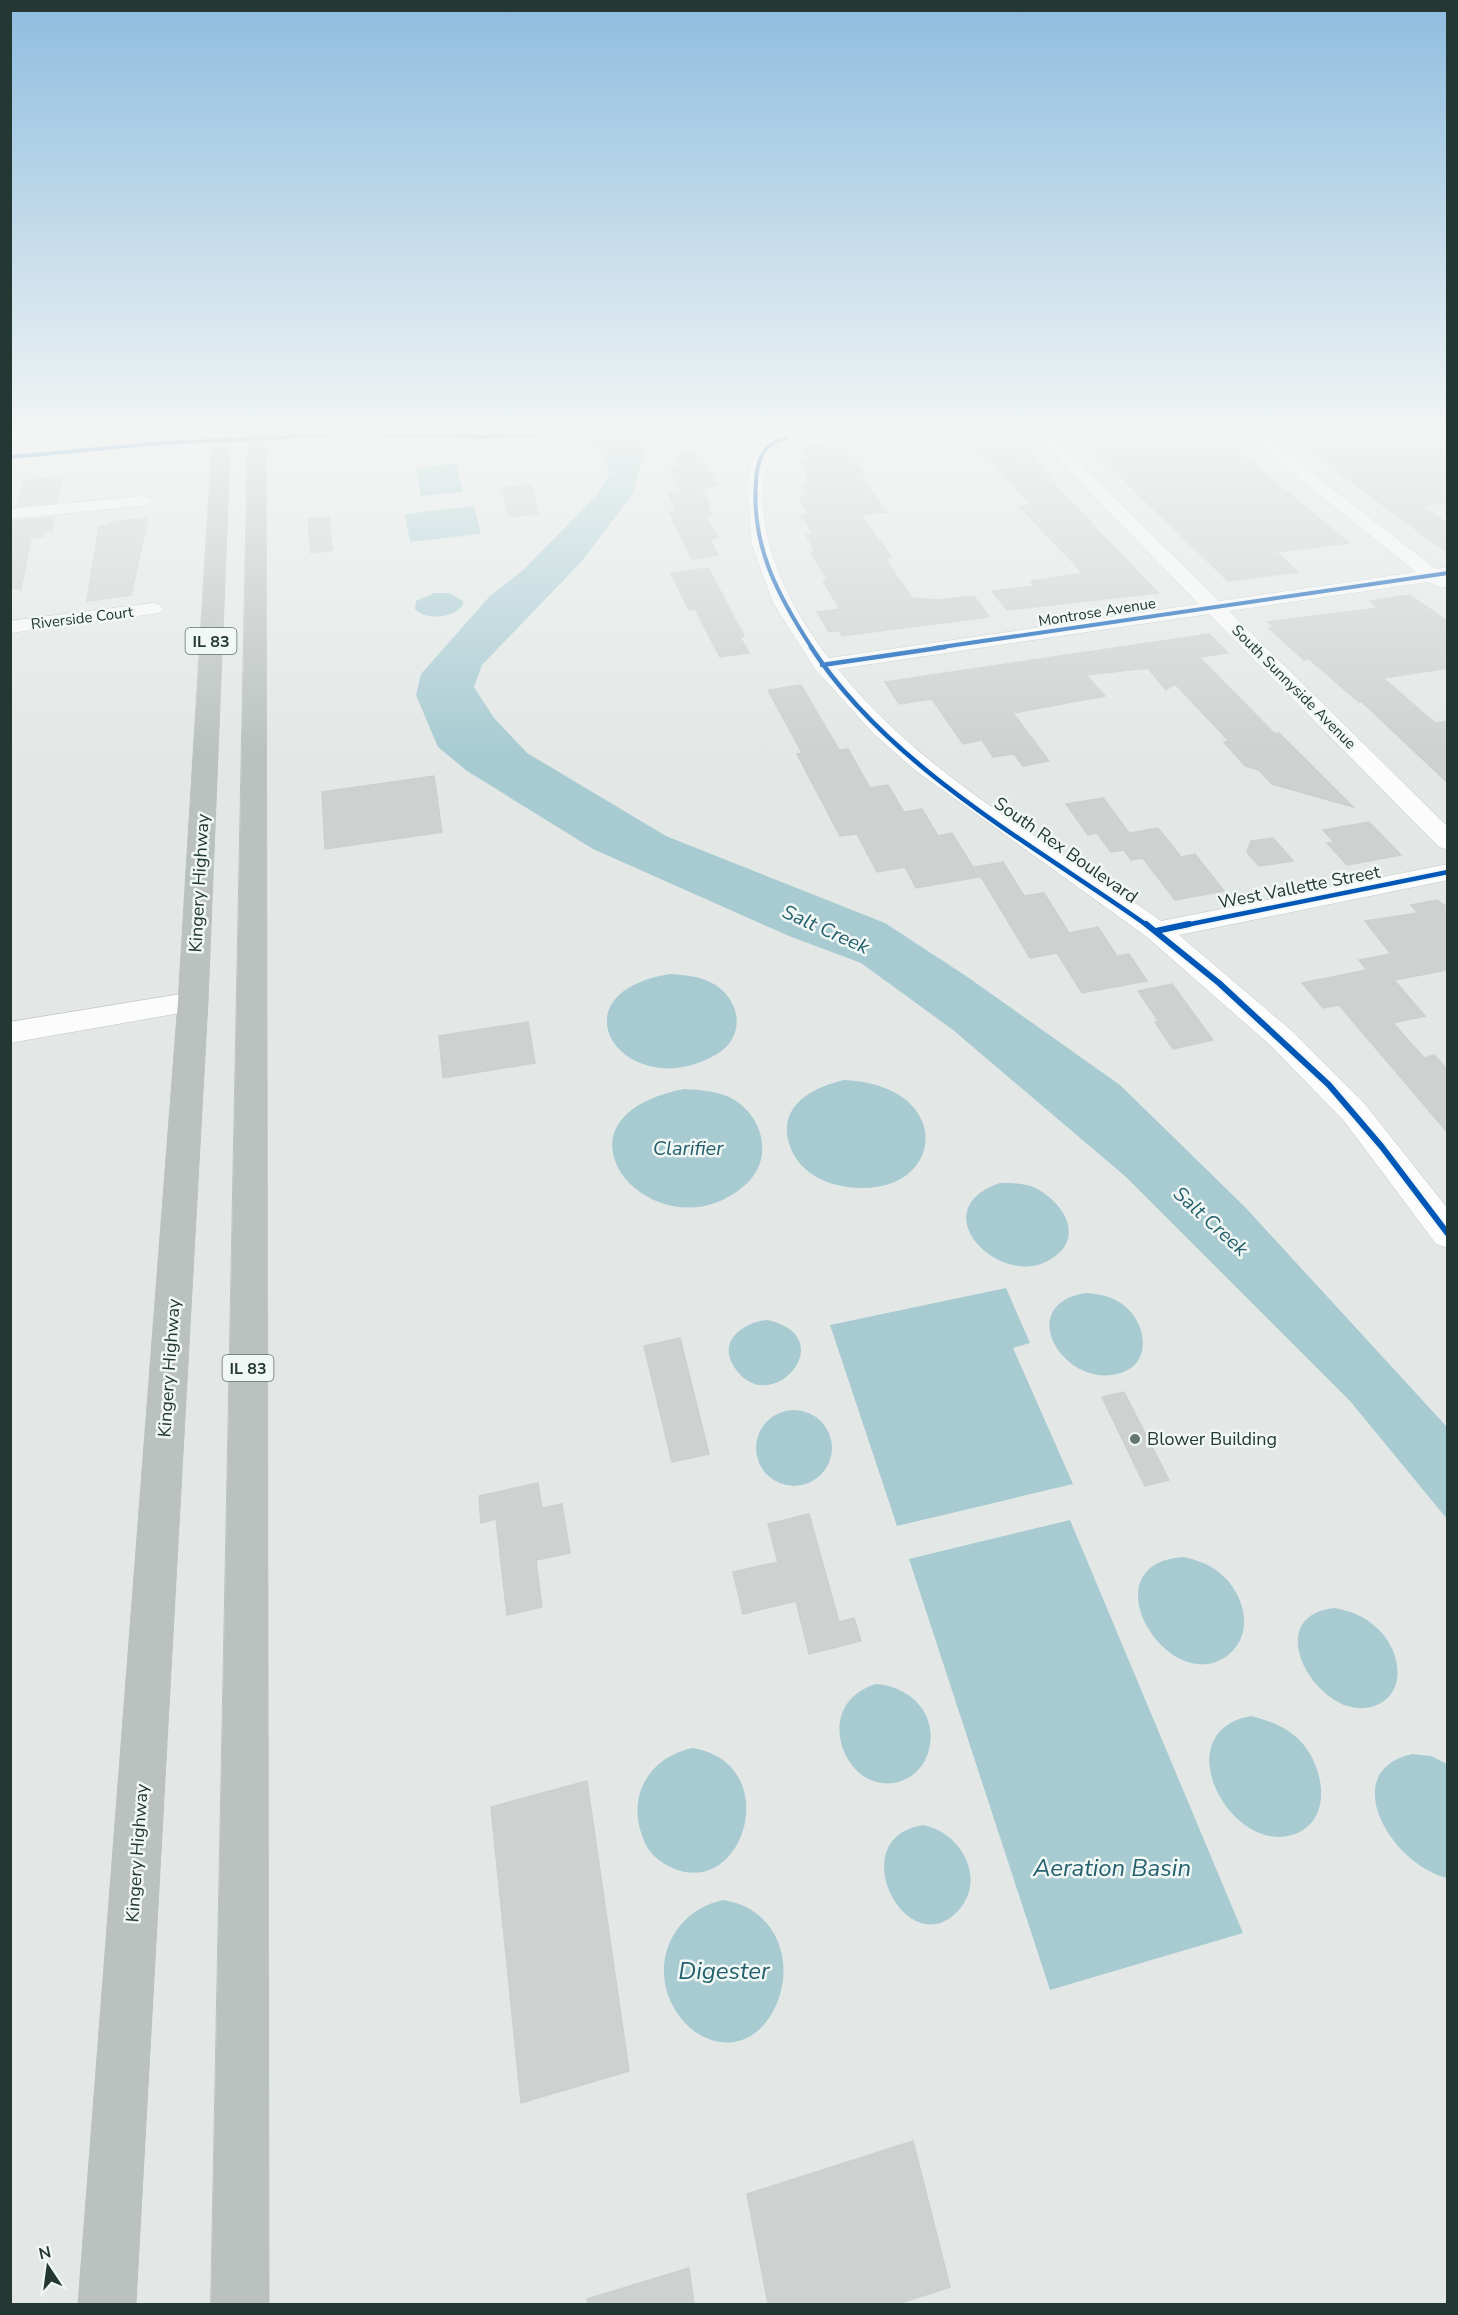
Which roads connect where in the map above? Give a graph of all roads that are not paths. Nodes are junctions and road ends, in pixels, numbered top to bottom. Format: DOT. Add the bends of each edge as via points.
graph roads {
  1 [pos="217,539"];
  2 [pos="256,539"];
  3 [pos="761,539"];
  4 [pos="1146,539"];
  5 [pos="1390,539"];
  6 [pos="1442,579"];
  7 [pos="1214,607"];
  8 [pos="153,609"];
  9 [pos="10,627"];
  10 [pos="822,665"];
  11 [pos="1448,842"];
  12 [pos="1448,872"];
  13 [pos="1156,931"];
  14 [pos="193,1002"];
  15 [pos="10,1033"];
  16 [pos="1448,1234"];
  17 [pos="107,2304"];
  18 [pos="240,2304"];
  1 -- 14 [label="highway, Kingery Highway / IL 83"];
  2 -- 18 [label="highway, IL 83"];
  3 -- 10 [label="street, South Rex Boulevard" via="780,597"];
  4 -- 7 [label="street, South Sunnyside Avenue"];
  5 -- 6 [label="street"];
  6 -- 7 [label="street, Montrose Avenue"];
  7 -- 10 [label="street, Montrose Avenue"];
  7 -- 11 [label="street, South Sunnyside Avenue"];
  8 -- 9 [label="street, Riverside Court"];
  10 -- 13 [label="street, South Rex Boulevard" via="886,734 938,779"];
  12 -- 13 [label="street, West Vallette Street"];
  13 -- 16 [label="street, South Rex Boulevard" via="1222,986 1340,1096"];
  14 -- 15 [label="street"];
  14 -- 17 [label="highway, Kingery Highway / IL 83"];
}
